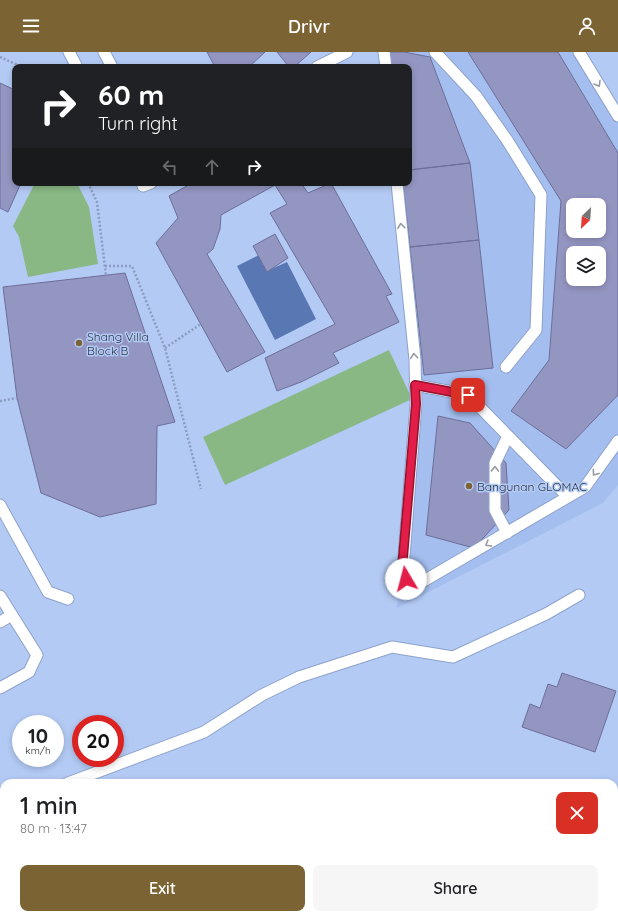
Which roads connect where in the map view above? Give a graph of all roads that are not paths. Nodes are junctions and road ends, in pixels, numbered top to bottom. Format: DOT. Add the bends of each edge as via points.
graph roads {
  1 [pos="68,52"];
  2 [pos="104,52"];
  3 [pos="347,52"];
  4 [pos="384,52"];
  5 [pos="435,52"];
  6 [pos="579,52"];
  7 [pos="75,64"];
  8 [pos="110,64"];
  9 [pos="323,64"];
  10 [pos="386,64"];
  11 [pos="618,116"];
  12 [pos="397,186"];
  13 [pos="506,367"];
  14 [pos="415,385"];
  15 [pos="508,436"];
  16 [pos="618,442"];
  17 [pos="568,497"];
  18 [pos="0,505"];
  19 [pos="507,533"];
  20 [pos="579,595"];
  21 [pos="0,596"];
  22 [pos="68,599"];
  23 [pos="12,615"];
  24 [pos="0,622"];
  25 [pos="0,688"];
  26 [pos="79,779"];
  1 -- 7 [label="lane"];
  2 -- 8 [label="lane"];
  3 -- 9 [label="lane"];
  4 -- 10 [label="lane"];
  5 -- 13 [label="lane" via="476,96 541,195 536,330"];
  6 -- 11 [label="lane, one-way"];
  14 -- 12 [label="lane, one-way" via="415,360"];
  14 -- 15 [label="lane" via="468,395"];
  19 -- 14 [label="lane, one-way" via="410,589 402,569 416,404"];
  15 -- 17 [label="lane"];
  19 -- 15 [label="lane, one-way" via="495,510 495,463"];
  16 -- 17 [label="lane, one-way" via="585,487"];
  17 -- 19 [label="lane"];
  18 -- 22 [label="lane" via="48,592"];
  20 -- 26 [label="lane" via="546,614 452,657 392,647 299,677 262,695 204,732"];
  21 -- 23 [label="lane"];
  23 -- 24 [label="lane"];
  23 -- 25 [label="lane" via="37,655 29,672"];
}
